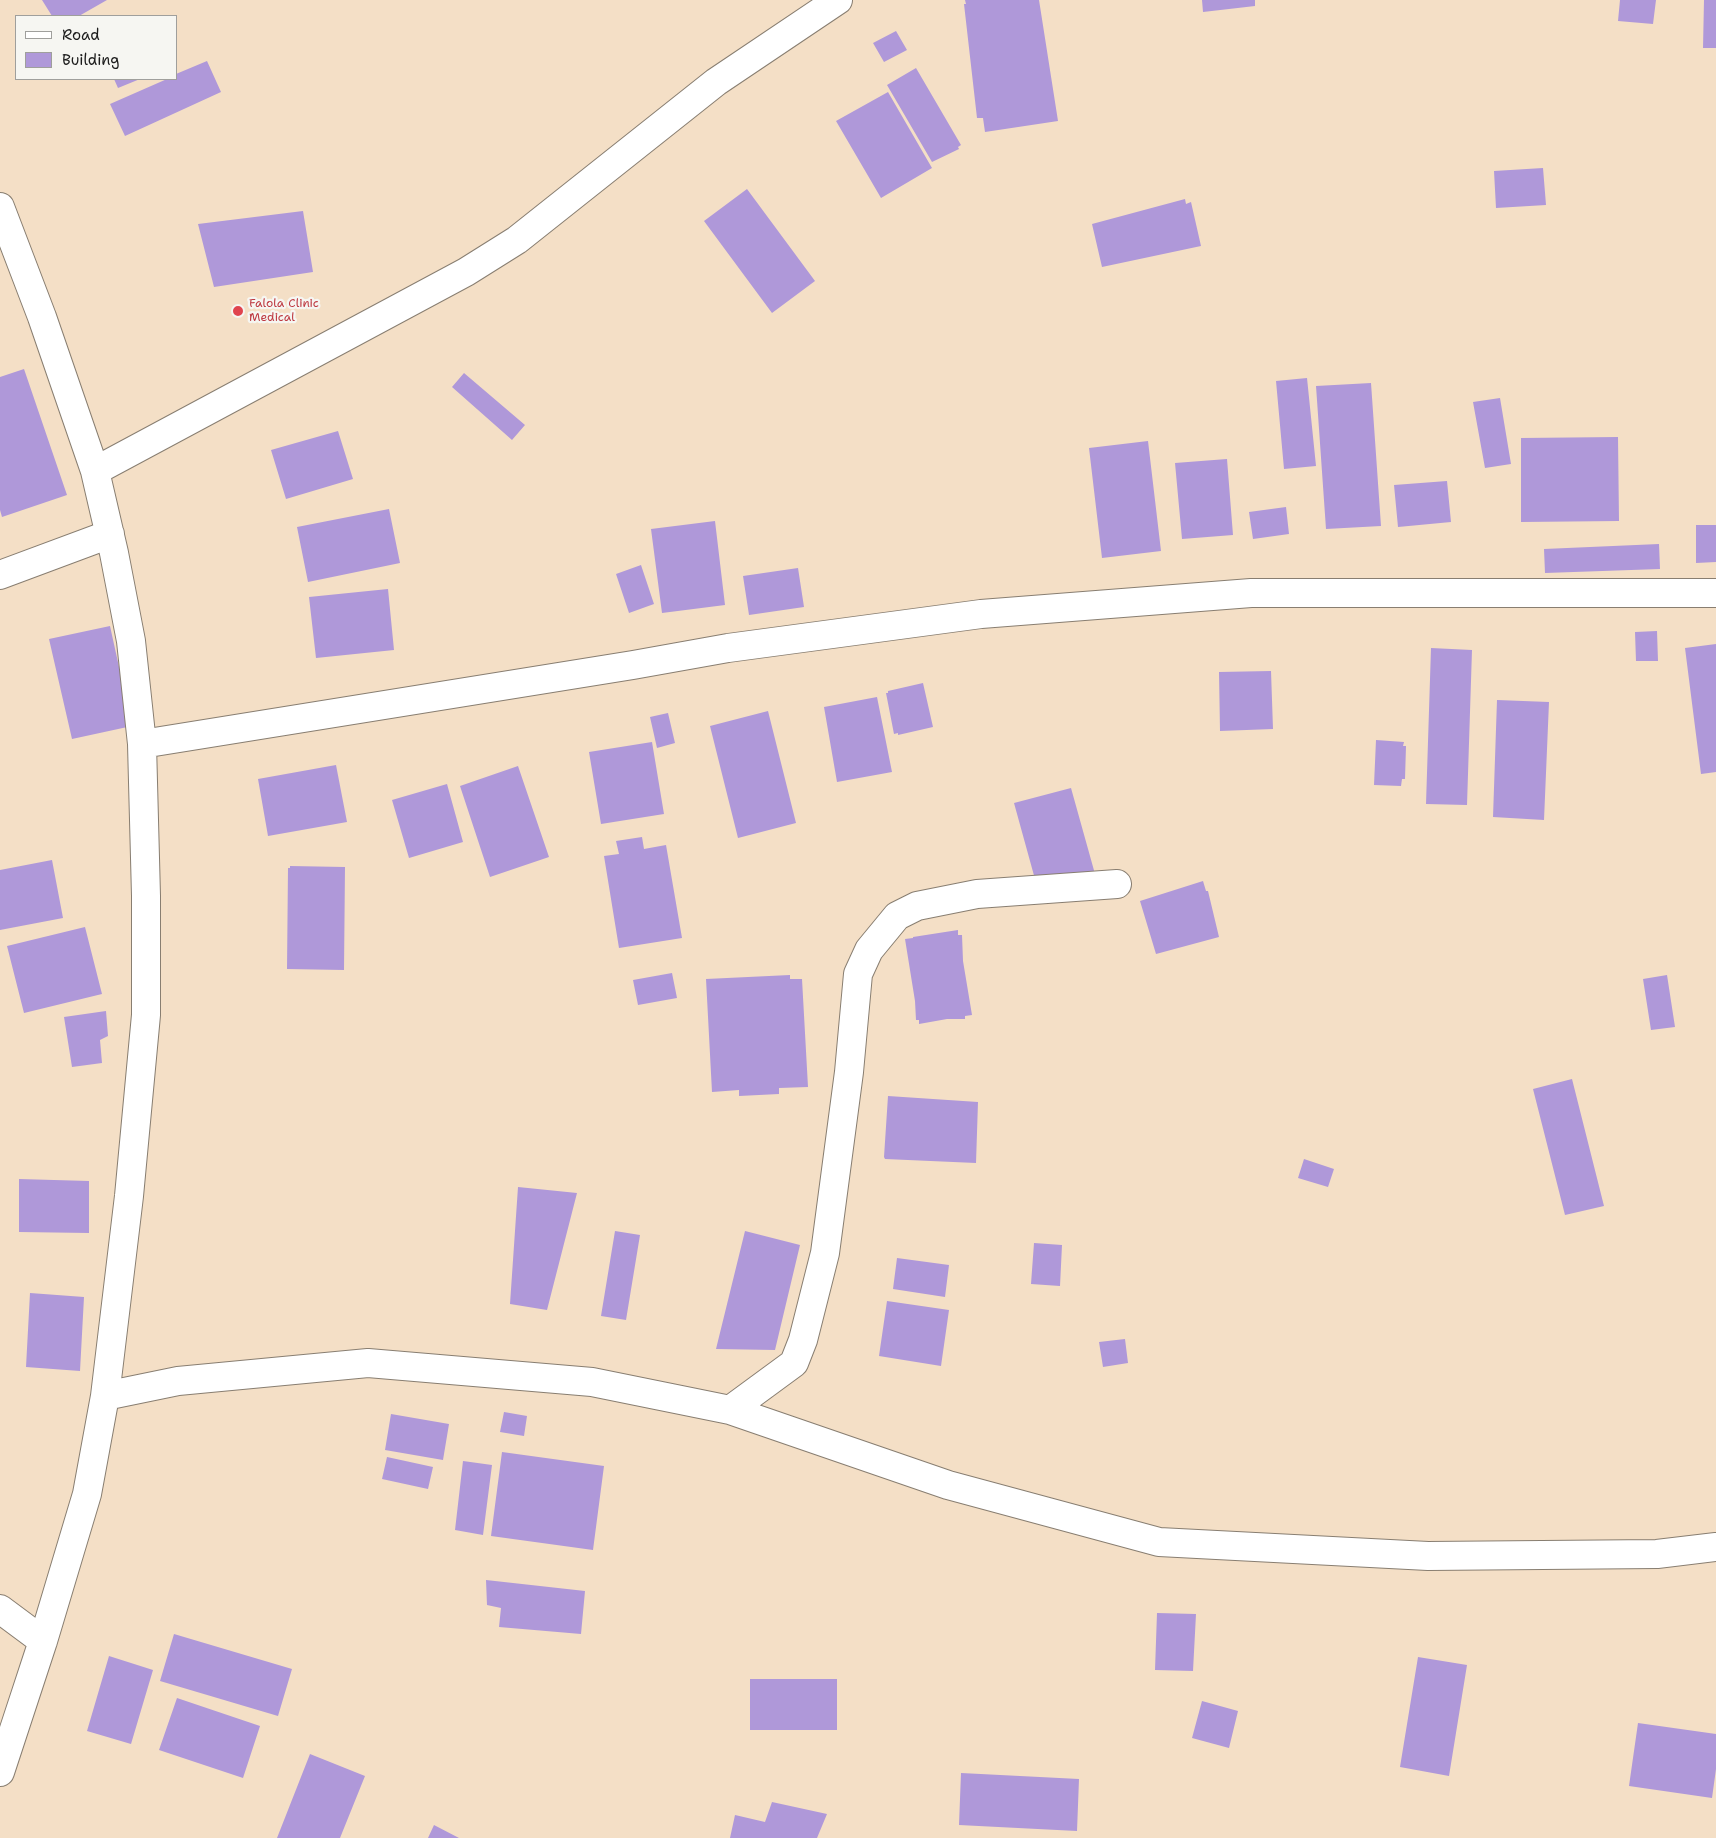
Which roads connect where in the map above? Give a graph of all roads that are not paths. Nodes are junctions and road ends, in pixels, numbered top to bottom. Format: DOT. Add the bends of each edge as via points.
graph roads {
  1 [pos="838,0"];
  2 [pos="0,207"];
  3 [pos="95,471"];
  4 [pos="110,534"];
  5 [pos="0,575"];
  6 [pos="1716,593"];
  7 [pos="142,744"];
  8 [pos="1117,884"];
  9 [pos="105,1396"];
  10 [pos="730,1410"];
  11 [pos="1716,1547"];
  12 [pos="0,1609"];
  13 [pos="43,1641"];
  14 [pos="0,1772"];
  1 -- 3 [label="street" via="716,82 517,240 466,272"];
  2 -- 3 [label="street"];
  3 -- 4 [label="street"];
  4 -- 5 [label="street"];
  4 -- 7 [label="street" via="131,641"];
  6 -- 7 [label="street" via="1251,593 981,614 728,648"];
  7 -- 9 [label="street" via="146,1015 128,1206"];
  8 -- 10 [label="street" via="976,894 917,906 897,916 869,950 858,974 849,1072 825,1253 803,1340 794,1363"];
  9 -- 10 [label="street" via="178,1381 368,1362 592,1382"];
  9 -- 13 [label="street" via="87,1494"];
  10 -- 11 [label="street" via="948,1485 1159,1542 1428,1556 1657,1554"];
  12 -- 13 [label="street"];
  13 -- 14 [label="street"];
}
